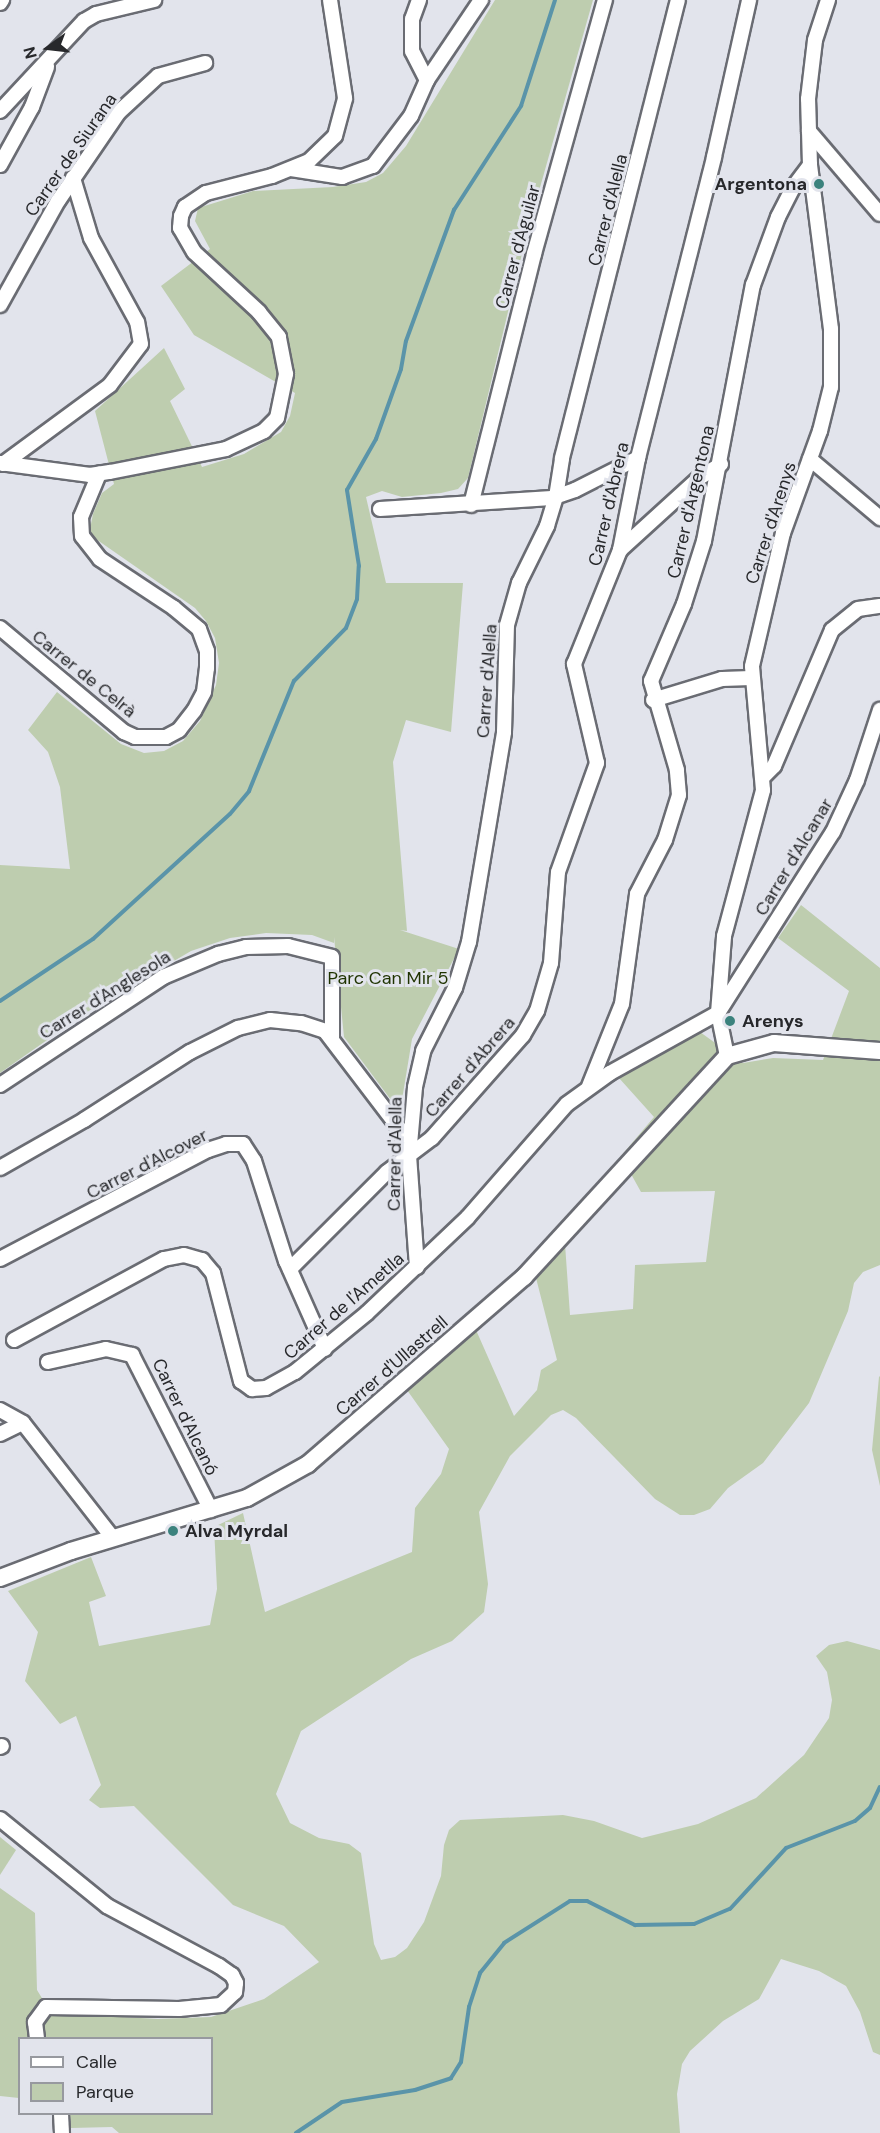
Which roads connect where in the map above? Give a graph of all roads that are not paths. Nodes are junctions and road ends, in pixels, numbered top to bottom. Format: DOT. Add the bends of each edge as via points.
graph roads {
  1 [pos="154,0"];
  2 [pos="330,0"];
  3 [pos="419,0"];
  4 [pos="481,0"];
  5 [pos="605,0"];
  6 [pos="678,0"];
  7 [pos="749,0"];
  8 [pos="828,0"];
  9 [pos="48,62"];
  10 [pos="205,63"];
  11 [pos="428,80"];
  12 [pos="0,111"];
  13 [pos="809,131"];
  14 [pos="0,165"];
  15 [pos="810,165"];
  16 [pos="291,169"];
  17 [pos="74,178"];
  18 [pos="880,214"];
  19 [pos="0,305"];
  20 [pos="638,458"];
  21 [pos="810,459"];
  22 [pos="1,464"];
  23 [pos="721,464"];
  24 [pos="99,474"];
  25 [pos="556,497"];
  26 [pos="471,505"];
  27 [pos="380,509"];
  28 [pos="880,518"];
  29 [pos="620,550"];
  30 [pos="880,606"];
  31 [pos="0,628"];
  32 [pos="751,678"];
  33 [pos="653,700"];
  34 [pos="880,710"];
  35 [pos="764,776"];
  36 [pos="718,1013"];
  37 [pos="332,1038"];
  38 [pos="880,1051"];
  39 [pos="727,1056"];
  40 [pos="0,1085"];
  41 [pos="589,1086"];
  42 [pos="409,1156"];
  43 [pos="0,1168"];
  44 [pos="0,1259"];
  45 [pos="417,1267"];
  46 [pos="290,1269"];
  47 [pos="14,1340"];
  48 [pos="325,1349"];
  49 [pos="48,1362"];
  50 [pos="0,1410"];
  51 [pos="23,1423"];
  52 [pos="0,1434"];
  53 [pos="211,1510"];
  54 [pos="113,1538"];
  55 [pos="0,1578"];
  56 [pos="0,1819"];
  57 [pos="37,2037"];
  58 [pos="61,2115"];
  59 [pos="62,2133"];
  1 -- 9 [label="street" via="96,14 84,21"];
  2 -- 16 [label="street" via="344,113 329,145"];
  3 -- 11 [label="street" via="412,19 412,51"];
  4 -- 11 [label="street"];
  5 -- 26 [label="street, Carrer d'Aguilar" via="534,254"];
  6 -- 25 [label="street, Carrer d'Alella" via="562,458"];
  7 -- 20 [label="street, Carrer d'Abrera"];
  8 -- 13 [label="street, Carrer d'Arenys" via="812,56"];
  9 -- 12 [label="street"];
  9 -- 14 [label="street" via="32,106"];
  10 -- 17 [label="street, Carrer de Siurana" via="169,71 142,87 119,112"];
  11 -- 16 [label="street" via="411,116 373,166 342,177"];
  13 -- 15 [label="street, Carrer d'Arenys"];
  13 -- 18 [label="street"];
  15 -- 21 [label="street, Carrer d'Arenys" via="832,348 829,400"];
  15 -- 23 [label="street, Carrer d'Argentona" via="778,217 753,285"];
  16 -- 24 [label="street" via="206,193 185,207 180,228 194,252 259,312 279,337 286,374 277,418 264,431 226,449"];
  17 -- 19 [label="street, Carrer de Siurana"];
  17 -- 22 [label="street" via="91,238 137,322 141,344 110,385"];
  20 -- 25 [label="street"];
  20 -- 29 [label="street, Carrer d'Abrera"];
  21 -- 28 [label="street"];
  21 -- 32 [label="street, Carrer d'Arenys" via="776,558"];
  22 -- 24 [label="street"];
  23 -- 29 [label="street" via="699,478"];
  23 -- 33 [label="street, Carrer d'Argentona" via="691,586 653,674"];
  24 -- 31 [label="street, Carrer de Celrà" via="81,517 82,536 100,559 199,629 207,651 207,668 204,692 194,711 179,730 166,737 135,737 124,732"];
  25 -- 26 [label="street"];
  25 -- 42 [label="street, Carrer d'Alella" via="547,526 519,583 507,625 504,732 469,942 455,988 423,1050 415,1087"];
  26 -- 27 [label="street"];
  29 -- 42 [label="street, Carrer d'Abrera" via="574,664 597,762 558,872 551,963 537,1011 523,1035 458,1110"];
  30 -- 35 [label="street" via="858,609 832,630 774,766"];
  32 -- 33 [label="street" via="722,680"];
  32 -- 35 [label="street, Carrer d'Arenys"];
  33 -- 41 [label="street, Carrer d'Argentona" via="674,757 679,795 665,840 637,894 622,1004"];
  34 -- 36 [label="street, Carrer d'Alcanar" via="857,780 833,832"];
  35 -- 36 [label="street, Carrer d'Arenys" via="758,819 724,936"];
  36 -- 39 [label="street, Carrer d'Arenys"];
  36 -- 41 [label="street, Carrer de l'Ametlla"];
  37 -- 40 [label="street, Carrer d'Anglesola" via="332,957 288,946 246,947 163,977"];
  37 -- 42 [label="street" via="399,1128"];
  37 -- 43 [label="street" via="314,1026 285,1020 257,1021 238,1028 190,1052"];
  38 -- 39 [label="street" via="774,1043 741,1049"];
  39 -- 53 [label="street, Carrer d'Ullastrell" via="507,1292 308,1464 263,1491"];
  41 -- 45 [label="street, Carrer de l'Ametlla" via="567,1104 468,1217"];
  42 -- 45 [label="street, Carrer d'Alella"];
  42 -- 46 [label="street, Carrer d'Abrera"];
  44 -- 46 [label="street, Carrer d'Alcover" via="208,1150 234,1143 243,1144 254,1161"];
  45 -- 48 [label="street, Carrer de l'Ametlla"];
  46 -- 48 [label="street, Carrer d'Alcover"];
  47 -- 48 [label="street, Carrer de l'Ametlla" via="164,1259 184,1255 202,1260 213,1273 233,1360 246,1386 258,1389 274,1385"];
  49 -- 53 [label="street, Carrer d'Alcanó" via="106,1349 132,1355"];
  50 -- 51 [label="street"];
  51 -- 52 [label="street"];
  51 -- 54 [label="street"];
  53 -- 54 [label="street, Carrer d'Ullastrell"];
  54 -- 55 [label="street, Carrer d'Ullastrell"];
  56 -- 57 [label="street" via="107,1906 219,1966 236,1983 235,1992 221,2005 179,2009 46,2007 35,2022"];
  58 -- 59 [label="street"];
}
